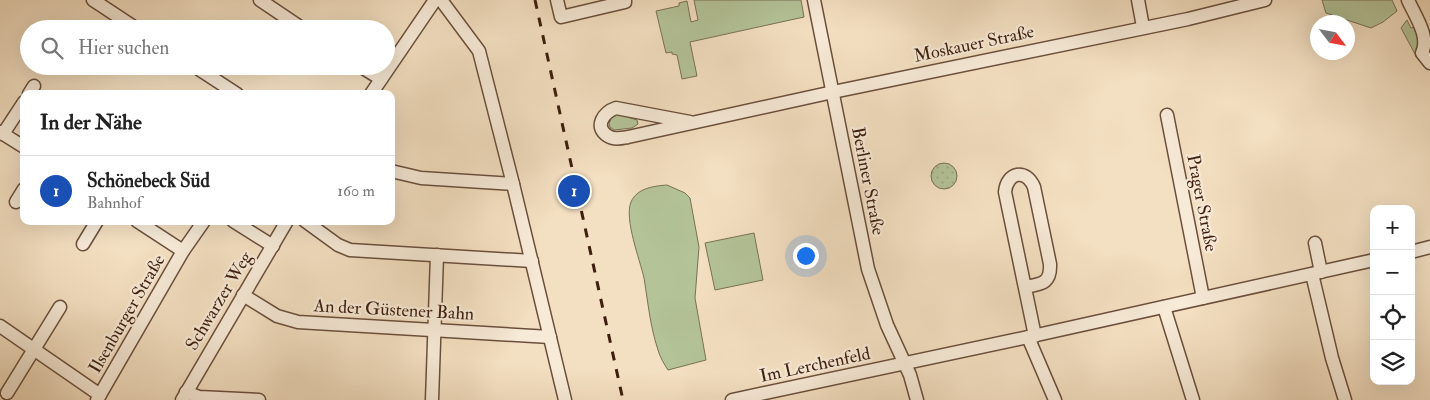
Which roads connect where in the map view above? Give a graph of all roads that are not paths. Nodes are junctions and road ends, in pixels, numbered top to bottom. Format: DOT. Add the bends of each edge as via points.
graph roads {
  1 [pos="93,0"];
  2 [pos="260,0"];
  3 [pos="435,0"];
  4 [pos="441,0"];
  5 [pos="557,0"];
  6 [pos="625,0"];
  7 [pos="814,0"];
  8 [pos="1138,0"];
  9 [pos="1265,0"];
  10 [pos="1408,0"];
  11 [pos="123,20"];
  12 [pos="290,20"];
  13 [pos="1143,27"];
  14 [pos="395,57"];
  15 [pos="1426,58"];
  16 [pos="208,75"];
  17 [pos="374,75"];
  18 [pos="383,75"];
  19 [pos="380,79"];
  20 [pos="231,90"];
  21 [pos="373,90"];
  22 [pos="833,92"];
  23 [pos="20,108"];
  24 [pos="1167,115"];
  25 [pos="690,122"];
  26 [pos="2,133"];
  27 [pos="20,144"];
  28 [pos="395,172"];
  29 [pos="513,184"];
  30 [pos="20,196"];
  31 [pos="16,202"];
  32 [pos="95,225"];
  33 [pos="144,225"];
  34 [pos="201,225"];
  35 [pos="239,225"];
  36 [pos="285,225"];
  37 [pos="311,225"];
  38 [pos="1315,243"];
  39 [pos="83,244"];
  40 [pos="272,246"];
  41 [pos="1430,248"];
  42 [pos="183,251"];
  43 [pos="1415,251"];
  44 [pos="437,255"];
  45 [pos="532,261"];
  46 [pos="1370,261"];
  47 [pos="1316,273"];
  48 [pos="1025,287"];
  49 [pos="243,295"];
  50 [pos="1203,298"];
  51 [pos="60,307"];
  52 [pos="1164,307"];
  53 [pos="0,326"];
  54 [pos="434,330"];
  55 [pos="1032,336"];
  56 [pos="550,337"];
  57 [pos="34,349"];
  58 [pos="904,363"];
  59 [pos="7,393"];
  60 [pos="783,395"];
  61 [pos="184,396"];
  62 [pos="98,397"];
  63 [pos="259,400"];
  64 [pos="432,400"];
  65 [pos="565,400"];
  66 [pos="732,400"];
  67 [pos="917,400"];
  68 [pos="1055,400"];
  69 [pos="1193,400"];
  70 [pos="1345,400"];
  1 -- 11 [label="street"];
  2 -- 12 [label="street"];
  3 -- 14 [label="street"];
  4 -- 29 [label="street" via="479,51"];
  5 -- 6 [label="street" via="561,17"];
  7 -- 22 [label="street, Berliner Straße"];
  8 -- 13 [label="street"];
  9 -- 13 [label="street, Moskauer Straße"];
  10 -- 15 [label="street" via="1425,38"];
  13 -- 22 [label="street, Moskauer Straße"];
  16 -- 20 [label="street"];
  17 -- 19 [label="street"];
  18 -- 19 [label="street"];
  19 -- 21 [label="street"];
  22 -- 25 [label="street, Moskauer Straße"];
  22 -- 58 [label="street, Berliner Straße" via="868,269"];
  23 -- 26 [label="street"];
  24 -- 50 [label="street, Prager Straße"];
  25 -- 25 [label="street, Moskauer Straße" via="616,108 608,110 600,123 608,136 617,138"];
  26 -- 27 [label="street"];
  28 -- 29 [label="street" via="421,178"];
  29 -- 45 [label="street"];
  30 -- 31 [label="street"];
  32 -- 39 [label="street"];
  33 -- 42 [label="street"];
  34 -- 42 [label="street, Ilsenburger Straße"];
  35 -- 40 [label="street"];
  36 -- 40 [label="street, Schwarzer Weg"];
  37 -- 44 [label="street" via="343,248"];
  38 -- 47 [label="street"];
  40 -- 49 [label="street, Schwarzer Weg"];
  41 -- 43 [label="street"];
  42 -- 62 [label="street, Ilsenburger Straße"];
  44 -- 45 [label="street"];
  44 -- 54 [label="street"];
  45 -- 56 [label="street"];
  46 -- 47 [label="street"];
  47 -- 50 [label="street"];
  47 -- 70 [label="street" via="1332,358"];
  48 -- 48 [label="street" via="1005,192 1006,183 1017,175 1025,175 1034,186 1050,264 1049,277 1045,282"];
  48 -- 55 [label="street"];
  49 -- 54 [label="street, An der Güstener Bahn" via="277,316 298,322"];
  49 -- 61 [label="street, Schwarzer Weg"];
  50 -- 52 [label="street"];
  51 -- 57 [label="street"];
  52 -- 55 [label="street"];
  52 -- 69 [label="street"];
  53 -- 57 [label="street"];
  54 -- 56 [label="street, An der Güstener Bahn"];
  54 -- 64 [label="street"];
  55 -- 58 [label="street"];
  55 -- 68 [label="street"];
  56 -- 65 [label="street"];
  57 -- 59 [label="street"];
  57 -- 62 [label="street"];
  58 -- 60 [label="street, Im Lerchenfeld"];
  58 -- 67 [label="street, Berliner Straße"];
  60 -- 66 [label="street, Im Lerchenfeld"];
  61 -- 63 [label="street"];
}
